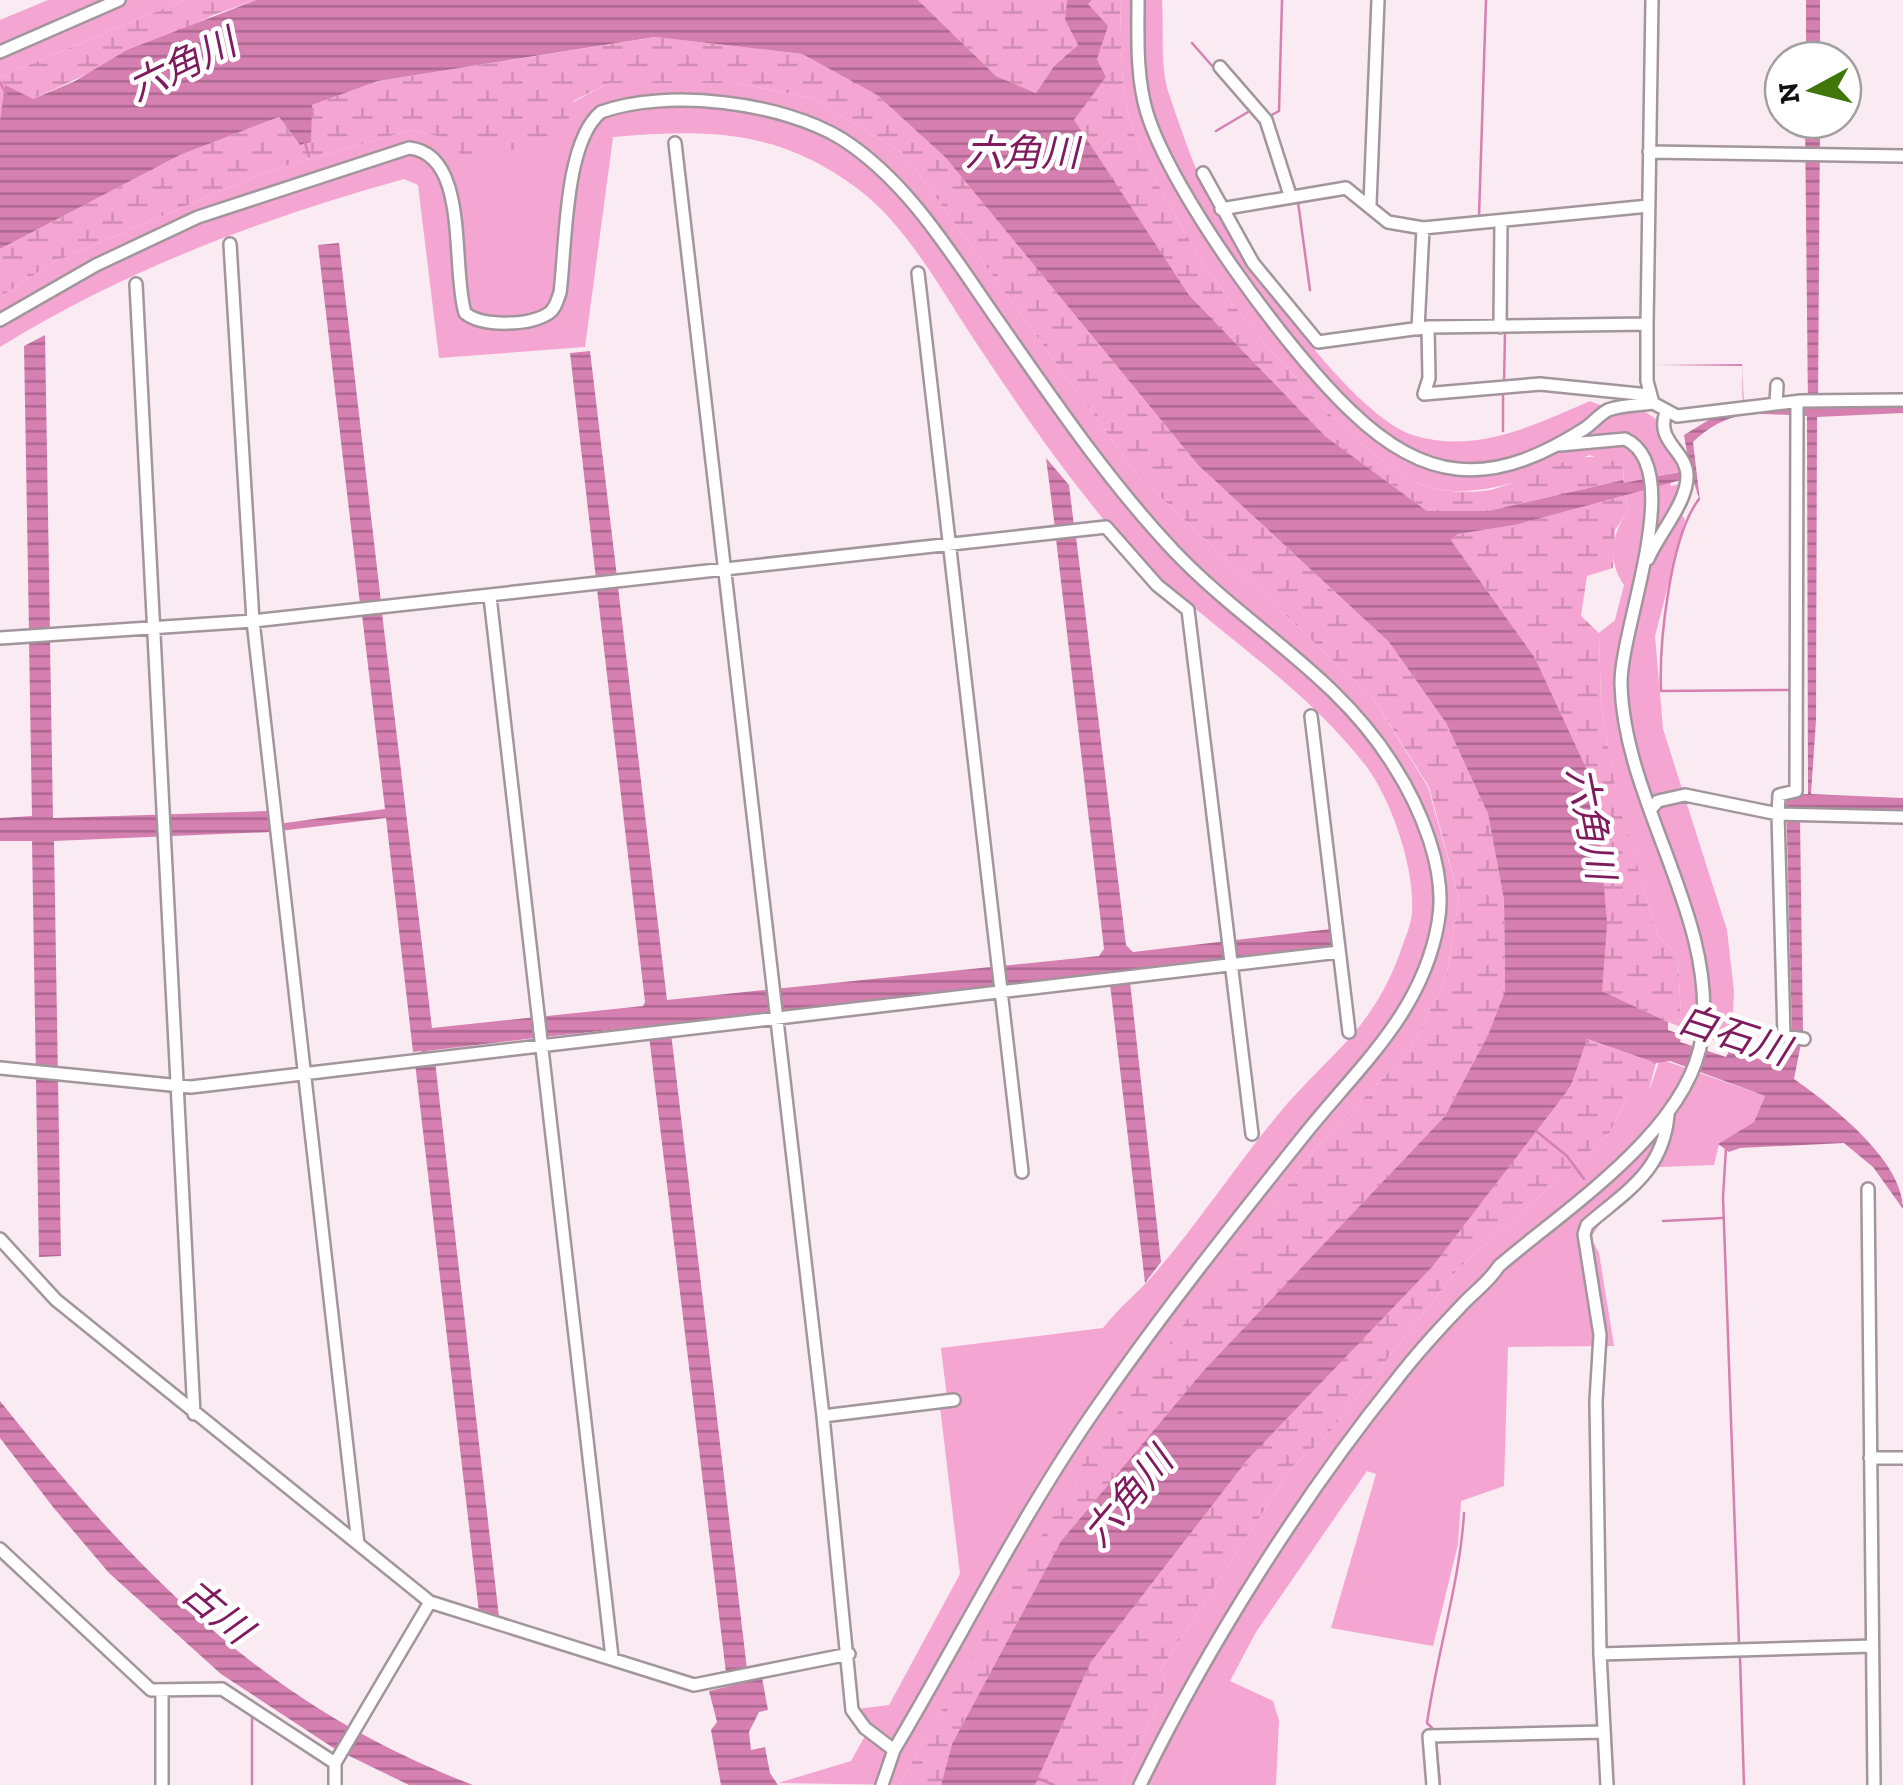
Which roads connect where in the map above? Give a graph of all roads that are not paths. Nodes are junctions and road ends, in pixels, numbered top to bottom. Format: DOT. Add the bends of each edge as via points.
graph roads {
  1 [pos="119,0"];
  2 [pos="1138,0"];
  3 [pos="1378,0"];
  4 [pos="1652,0"];
  5 [pos="0,52"];
  6 [pos="1220,67"];
  7 [pos="675,143"];
  8 [pos="1649,152"];
  9 [pos="1903,156"];
  10 [pos="1203,173"];
  11 [pos="1295,195"];
  12 [pos="1371,200"];
  13 [pos="1649,206"];
  14 [pos="1221,209"];
  15 [pos="1505,222"];
  16 [pos="1424,228"];
  17 [pos="230,244"];
  18 [pos="918,273"];
  19 [pos="136,284"];
  20 [pos="0,320"];
  21 [pos="1647,324"];
  22 [pos="1503,327"];
  23 [pos="1423,328"];
  24 [pos="1777,385"];
  25 [pos="1651,399"];
  26 [pos="1903,400"];
  27 [pos="1800,401"];
  28 [pos="1776,404"];
  29 [pos="1666,412"];
  30 [pos="1560,445"];
  31 [pos="950,546"];
  32 [pos="723,571"];
  33 [pos="1638,581"];
  34 [pos="490,597"];
  35 [pos="253,621"];
  36 [pos="152,630"];
  37 [pos="0,638"];
  38 [pos="1312,716"];
  39 [pos="1650,810"];
  40 [pos="1788,814"];
  41 [pos="1903,817"];
  42 [pos="1339,952"];
  43 [pos="1231,955"];
  44 [pos="1000,982"];
  45 [pos="776,1007"];
  46 [pos="1349,1032"];
  47 [pos="540,1033"];
  48 [pos="1804,1039"];
  49 [pos="0,1068"];
  50 [pos="305,1072"];
  51 [pos="176,1087"];
  52 [pos="1668,1115"];
  53 [pos="1252,1134"];
  54 [pos="1022,1172"];
  55 [pos="1868,1189"];
  56 [pos="0,1239"];
  57 [pos="954,1400"];
  58 [pos="194,1414"];
  59 [pos="823,1416"];
  60 [pos="1870,1458"];
  61 [pos="1903,1458"];
  62 [pos="358,1544"];
  63 [pos="0,1550"];
  64 [pos="430,1602"];
  65 [pos="1872,1646"];
  66 [pos="849,1654"];
  67 [pos="1600,1654"];
  68 [pos="612,1658"];
  69 [pos="162,1690"];
  70 [pos="1604,1732"];
  71 [pos="894,1750"];
  72 [pos="338,1758"];
  73 [pos="162,1785"];
  74 [pos="335,1785"];
  75 [pos="882,1785"];
  76 [pos="1140,1785"];
  77 [pos="1432,1785"];
  78 [pos="1608,1785"];
  79 [pos="1874,1785"];
  1 -- 5 [label="street"];
  2 -- 30 [label="street" via="1144,98 1163,150 1223,250 1334,394 1384,439 1435,466 1502,466"];
  3 -- 12 [label="street"];
  4 -- 8 [label="street"];
  6 -- 11 [label="street" via="1266,120"];
  7 -- 32 [label="street"];
  8 -- 9 [label="street"];
  8 -- 13 [label="street"];
  10 -- 14 [label="street"];
  11 -- 12 [label="street" via="1346,188"];
  11 -- 14 [label="street"];
  12 -- 16 [label="street" via="1388,222"];
  13 -- 15 [label="street"];
  13 -- 21 [label="street"];
  14 -- 23 [label="street" via="1253,262 1318,342"];
  15 -- 16 [label="street"];
  15 -- 22 [label="street"];
  16 -- 23 [label="street"];
  17 -- 35 [label="street"];
  18 -- 31 [label="street"];
  19 -- 36 [label="street"];
  20 -- 71 [label="street" via="198,217 408,148 430,154 446,172 465,313 484,323 536,319 555,308 560,292 576,159 590,120 616,106 665,102 751,106 794,116 840,138 915,206 1142,515 1178,556 1331,688 1392,762 1428,839 1439,895 1438,926 1410,1004 1100,1402"];
  21 -- 22 [label="street"];
  21 -- 25 [label="street"];
  22 -- 23 [label="street"];
  23 -- 25 [label="street" via="1429,378 1424,394 1598,386"];
  24 -- 28 [label="street"];
  25 -- 29 [label="street"];
  25 -- 30 [label="street" via="1607,410"];
  26 -- 27 [label="street"];
  27 -- 28 [label="street"];
  27 -- 40 [label="street" via="1796,791 1778,795"];
  28 -- 29 [label="street" via="1694,415"];
  29 -- 33 [label="street" via="1665,438 1687,474 1684,497"];
  30 -- 33 [label="street" via="1625,439 1644,456 1654,498"];
  31 -- 32 [label="street"];
  31 -- 43 [label="street" via="1106,528 1188,610"];
  31 -- 44 [label="street"];
  32 -- 34 [label="street"];
  32 -- 45 [label="street"];
  33 -- 39 [label="street" via="1621,678 1625,731"];
  34 -- 35 [label="street"];
  34 -- 47 [label="street"];
  35 -- 36 [label="street"];
  35 -- 50 [label="street"];
  36 -- 37 [label="street"];
  36 -- 51 [label="street"];
  38 -- 42 [label="street"];
  39 -- 40 [label="street" via="1658,801 1685,795"];
  39 -- 52 [label="street" via="1691,936 1701,990 1702,1038"];
  40 -- 41 [label="street"];
  40 -- 48 [label="street" via="1782,821 1784,1036"];
  42 -- 43 [label="street"];
  42 -- 46 [label="street"];
  43 -- 44 [label="street" via="1119,979"];
  43 -- 53 [label="street"];
  44 -- 45 [label="street"];
  44 -- 54 [label="street"];
  45 -- 47 [label="street" via="661,1030"];
  45 -- 59 [label="street"];
  47 -- 50 [label="street"];
  47 -- 68 [label="street"];
  49 -- 51 [label="street"];
  50 -- 51 [label="street"];
  50 -- 62 [label="street"];
  51 -- 58 [label="street"];
  52 -- 67 [label="street" via="1654,1164 1584,1234 1600,1335"];
  52 -- 76 [label="street" via="1499,1266 1398,1377 1222,1633"];
  55 -- 60 [label="street"];
  56 -- 58 [label="street" via="56,1300"];
  57 -- 59 [label="street"];
  58 -- 62 [label="street"];
  59 -- 66 [label="street"];
  60 -- 61 [label="street"];
  60 -- 65 [label="street"];
  62 -- 64 [label="street"];
  63 -- 69 [label="street" via="151,1690"];
  64 -- 68 [label="street"];
  64 -- 72 [label="street"];
  65 -- 67 [label="street"];
  65 -- 79 [label="street"];
  66 -- 68 [label="street" via="694,1685"];
  66 -- 71 [label="street" via="852,1710"];
  67 -- 70 [label="street"];
  69 -- 72 [label="street" via="222,1689"];
  69 -- 73 [label="street"];
  70 -- 77 [label="street" via="1435,1736"];
  70 -- 78 [label="street"];
  71 -- 75 [label="street"];
  72 -- 74 [label="street"];
}
